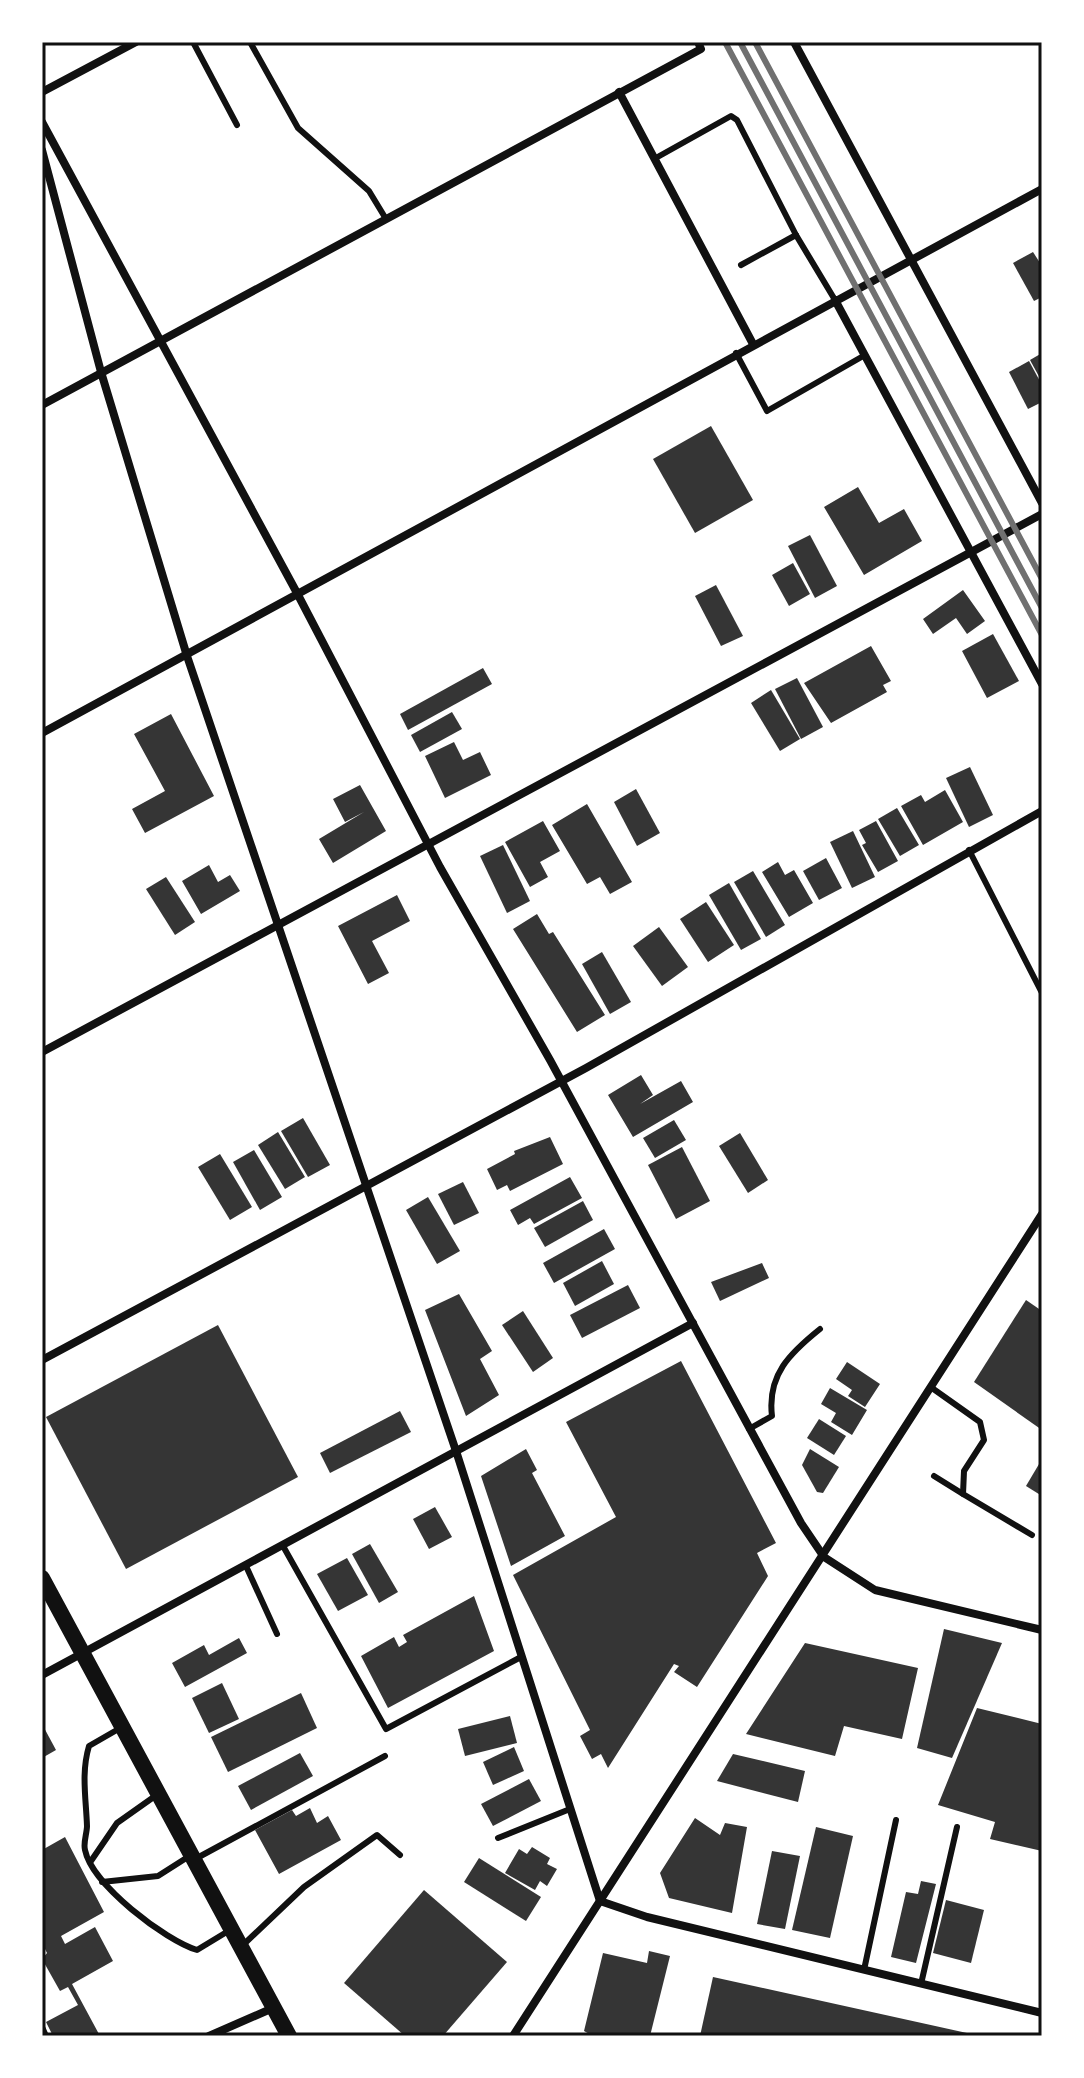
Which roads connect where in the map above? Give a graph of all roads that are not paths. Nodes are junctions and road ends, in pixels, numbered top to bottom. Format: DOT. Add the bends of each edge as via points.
graph roads {
  1 [pos="136,42"];
  2 [pos="193,42"];
  3 [pos="250,42"];
  4 [pos="794,42"];
  5 [pos="700,45"];
  6 [pos="42,92"];
  7 [pos="619,92"];
  8 [pos="42,122"];
  9 [pos="237,125"];
  10 [pos="42,150"];
  11 [pos="654,159"];
  12 [pos="1042,189"];
  13 [pos="386,219"];
  14 [pos="796,235"];
  15 [pos="911,260"];
  16 [pos="741,265"];
  17 [pos="835,300"];
  18 [pos="160,342"];
  19 [pos="753,344"];
  20 [pos="736,353"];
  21 [pos="865,355"];
  22 [pos="101,372"];
  23 [pos="42,405"];
  24 [pos="1042,503"];
  25 [pos="1042,514"];
  26 [pos="972,553"];
  27 [pos="297,593"];
  28 [pos="187,656"];
  29 [pos="1042,684"];
  30 [pos="42,733"];
  31 [pos="1042,811"];
  32 [pos="429,845"];
  33 [pos="969,850"];
  34 [pos="279,923"];
  35 [pos="1042,993"];
  36 [pos="42,1052"];
  37 [pos="561,1081"];
  38 [pos="365,1190"];
  39 [pos="1042,1214"];
  40 [pos="693,1323"];
  41 [pos="820,1329"];
  42 [pos="42,1360"];
  43 [pos="932,1388"];
  44 [pos="749,1429"];
  45 [pos="457,1454"];
  46 [pos="934,1476"];
  47 [pos="963,1494"];
  48 [pos="1032,1535"];
  49 [pos="283,1546"];
  50 [pos="824,1557"];
  51 [pos="246,1566"];
  52 [pos="42,1578"];
  53 [pos="1042,1630"];
  54 [pos="277,1634"];
  55 [pos="82,1653"];
  56 [pos="521,1657"];
  57 [pos="42,1675"];
  58 [pos="122,1727"];
  59 [pos="385,1756"];
  60 [pos="158,1794"];
  61 [pos="570,1809"];
  62 [pos="896,1820"];
  63 [pos="957,1827"];
  64 [pos="498,1838"];
  65 [pos="400,1855"];
  66 [pos="192,1857"];
  67 [pos="91,1861"];
  68 [pos="102,1882"];
  69 [pos="600,1901"];
  70 [pos="231,1929"];
  71 [pos="241,1947"];
  72 [pos="864,1970"];
  73 [pos="921,1984"];
  74 [pos="273,2008"];
  75 [pos="1042,2013"];
  76 [pos="42,2027"];
  77 [pos="46,2036"];
  78 [pos="209,2036"];
  79 [pos="289,2036"];
  80 [pos="513,2036"];
  1 -- 6 [label="street"];
  2 -- 9 [label="lane"];
  3 -- 13 [label="lane" via="298,128 369,191"];
  4 -- 15 [label="street"];
  5 -- 7 [label="street"];
  7 -- 11 [label="street"];
  7 -- 13 [label="street"];
  8 -- 18 [label="street"];
  10 -- 22 [label="street"];
  11 -- 14 [label="lane" via="731,116"];
  11 -- 19 [label="street"];
  12 -- 15 [label="street"];
  13 -- 18 [label="street"];
  14 -- 16 [label="lane"];
  14 -- 17 [label="lane"];
  15 -- 17 [label="street"];
  15 -- 24 [label="street"];
  17 -- 19 [label="street"];
  17 -- 21 [label="street"];
  18 -- 22 [label="street"];
  18 -- 27 [label="street"];
  19 -- 20 [label="street"];
  20 -- 21 [label="lane" via="767,411"];
  20 -- 27 [label="street"];
  21 -- 26 [label="street"];
  22 -- 23 [label="street"];
  22 -- 28 [label="street"];
  25 -- 26 [label="street"];
  26 -- 29 [label="street"];
  26 -- 32 [label="street"];
  27 -- 28 [label="street"];
  27 -- 32 [label="street"];
  28 -- 30 [label="street"];
  28 -- 34 [label="street"];
  31 -- 33 [label="street"];
  32 -- 34 [label="street"];
  32 -- 37 [label="street"];
  33 -- 35 [label="lane"];
  33 -- 37 [label="street"];
  34 -- 36 [label="street"];
  34 -- 38 [label="street"];
  37 -- 38 [label="street"];
  37 -- 40 [label="street"];
  38 -- 42 [label="street"];
  38 -- 45 [label="street"];
  39 -- 43 [label="street"];
  40 -- 44 [label="street"];
  40 -- 45 [label="street"];
  41 -- 44 [label="lane" via="792,1352 769,1392 772,1416"];
  43 -- 47 [label="lane" via="980,1422 984,1440 964,1471"];
  43 -- 50 [label="street"];
  44 -- 50 [label="street"];
  45 -- 49 [label="street"];
  45 -- 56 [label="street"];
  46 -- 47 [label="lane"];
  47 -- 48 [label="lane"];
  49 -- 51 [label="street"];
  49 -- 56 [label="lane" via="386,1729"];
  50 -- 53 [label="street" via="875,1590"];
  50 -- 69 [label="street"];
  51 -- 54 [label="lane"];
  51 -- 55 [label="street"];
  52 -- 55 [label="main road"];
  55 -- 57 [label="street"];
  55 -- 58 [label="main road"];
  56 -- 61 [label="street"];
  58 -- 60 [label="main road"];
  58 -- 67 [label="lane" via="89,1746 83,1766 85,1850"];
  59 -- 66 [label="lane"];
  60 -- 66 [label="main road"];
  60 -- 67 [label="lane" via="117,1823"];
  61 -- 64 [label="lane"];
  61 -- 69 [label="street"];
  62 -- 72 [label="lane"];
  63 -- 73 [label="lane"];
  65 -- 71 [label="lane" via="377,1835 304,1887"];
  66 -- 68 [label="lane" via="158,1876"];
  66 -- 70 [label="main road"];
  67 -- 68 [label="lane"];
  68 -- 70 [label="lane" via="181,1945 197,1950"];
  69 -- 72 [label="street"];
  69 -- 80 [label="street"];
  70 -- 71 [label="main road"];
  71 -- 74 [label="main road"];
  72 -- 73 [label="street"];
  73 -- 75 [label="street"];
  74 -- 78 [label="street"];
  74 -- 79 [label="main road"];
  76 -- 77 [label="lane"];
}
